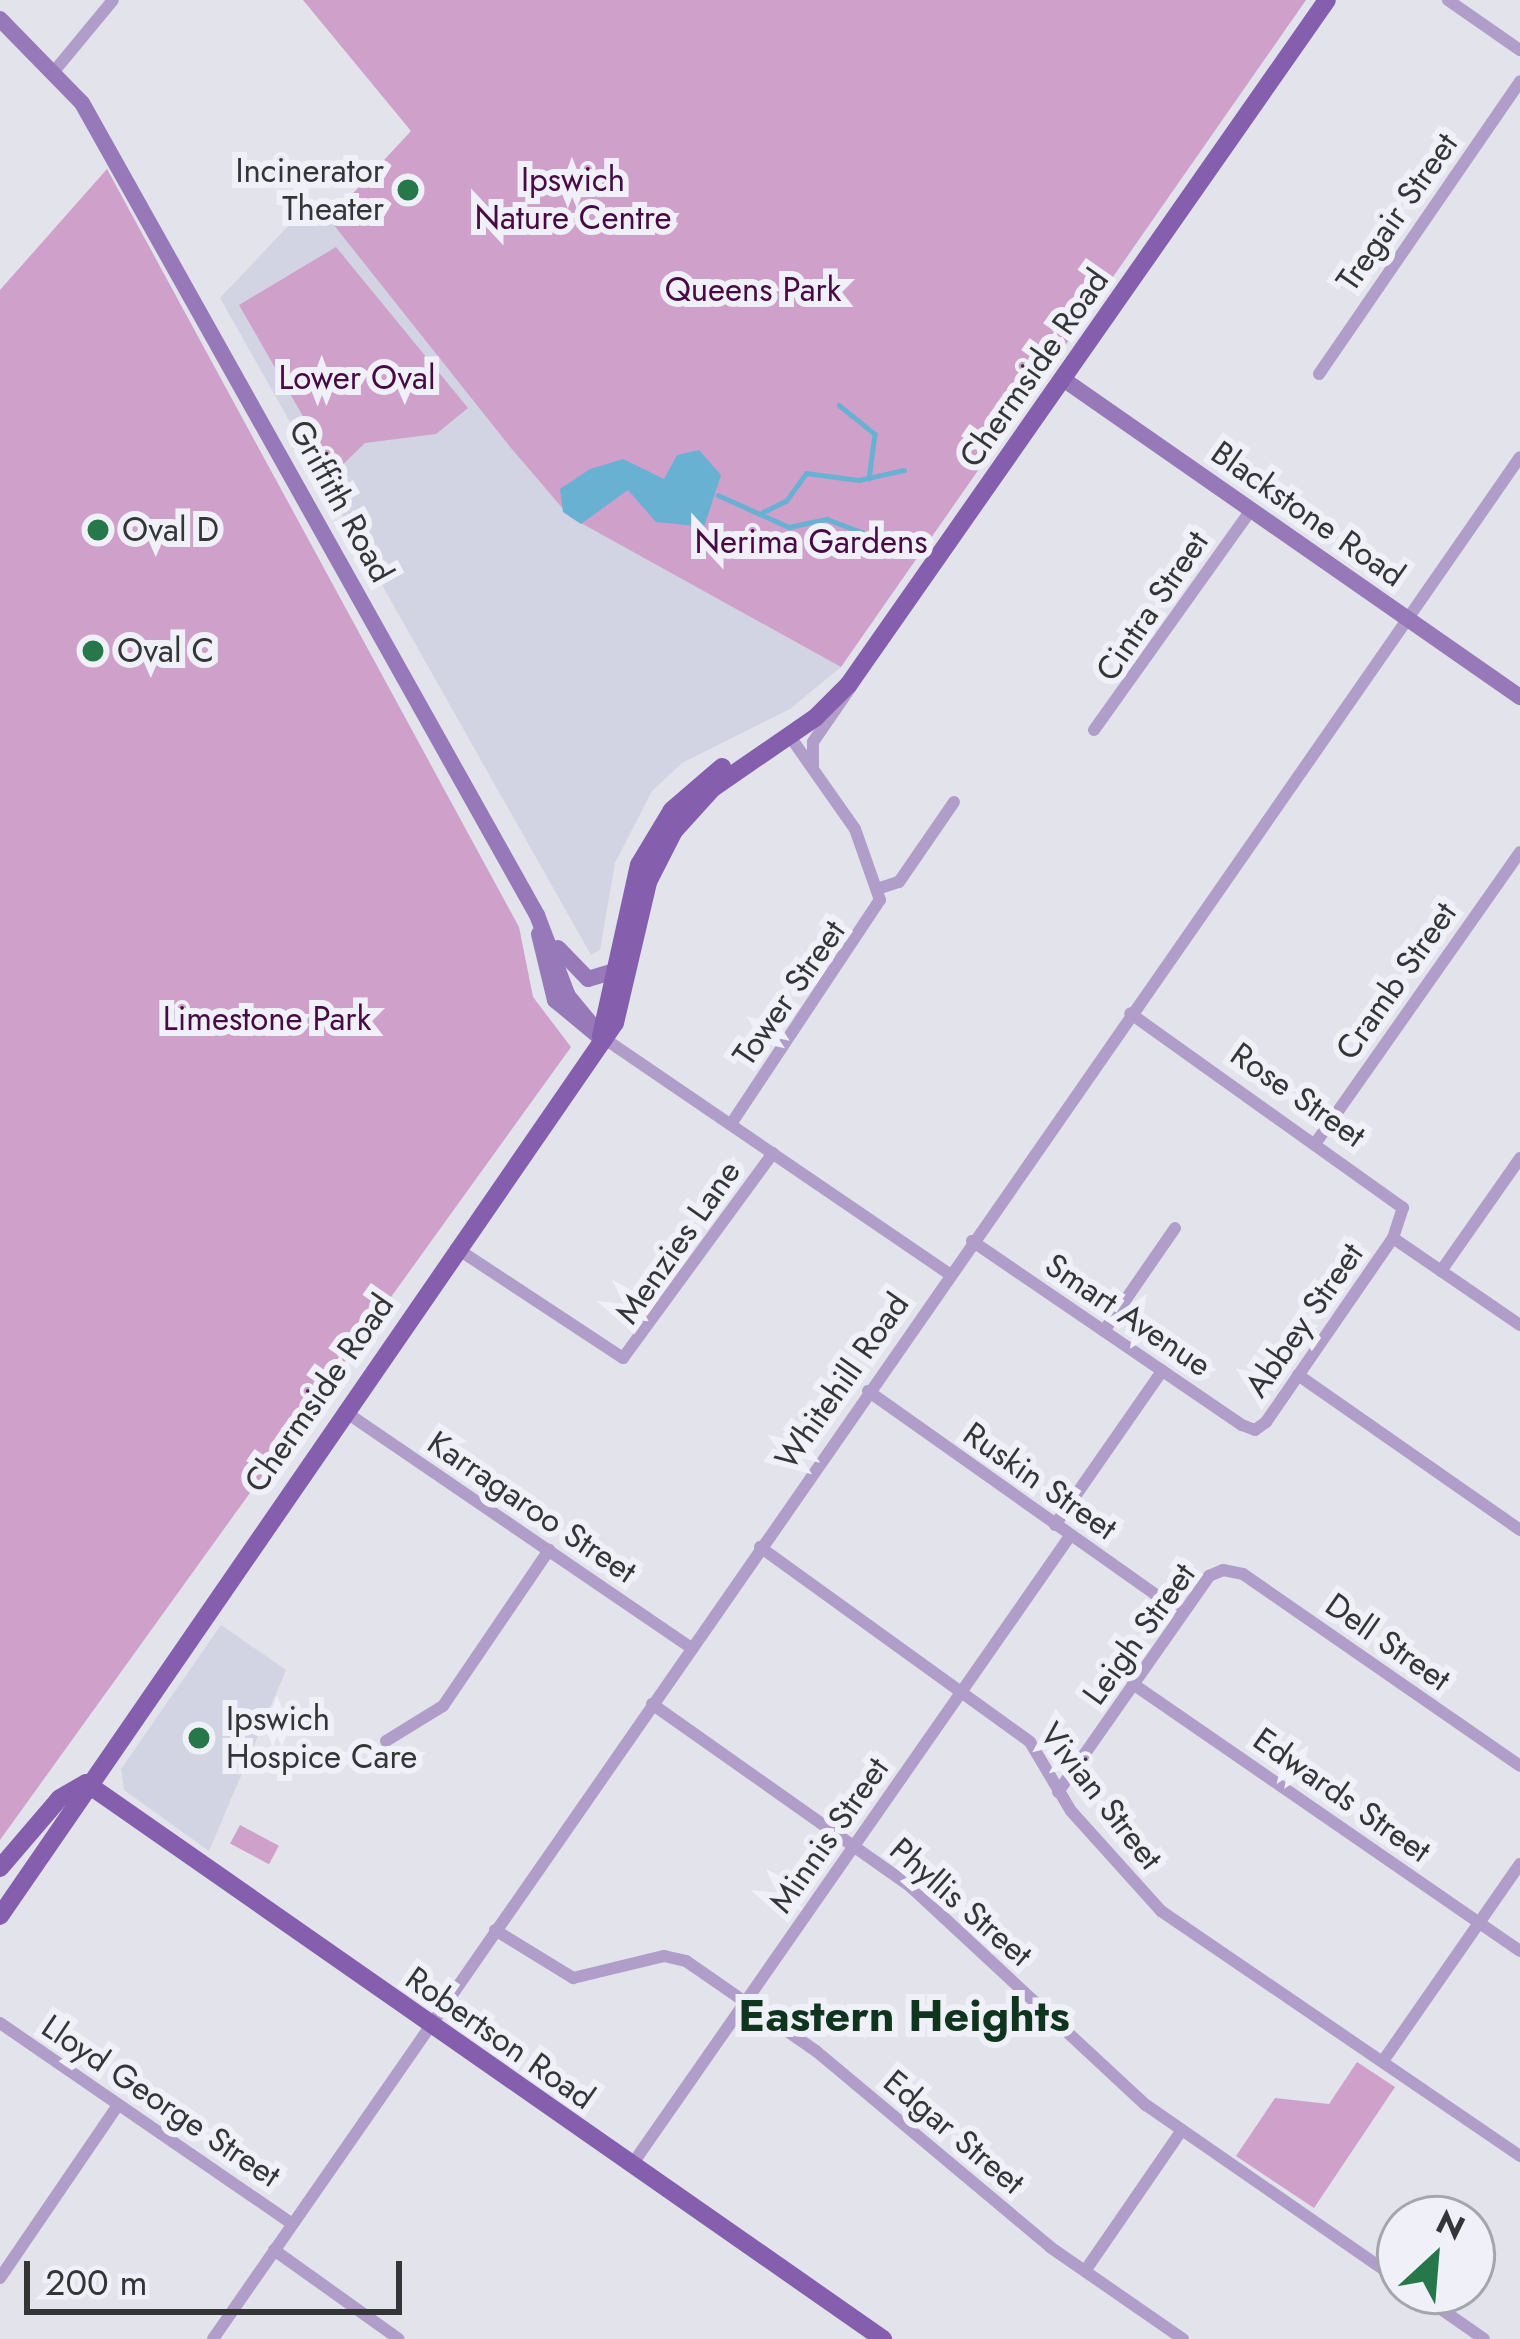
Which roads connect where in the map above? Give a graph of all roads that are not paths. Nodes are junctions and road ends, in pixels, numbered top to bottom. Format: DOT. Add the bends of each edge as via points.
graph roads {
  1 [pos="113,0"];
  2 [pos="1327,0"];
  3 [pos="1448,0"];
  4 [pos="0,19"];
  5 [pos="1520,50"];
  6 [pos="56,69"];
  7 [pos="1520,81"];
  8 [pos="1319,374"];
  9 [pos="1063,380"];
  10 [pos="1520,457"];
  11 [pos="1250,510"];
  12 [pos="1407,619"];
  13 [pos="852,680"];
  14 [pos="1520,697"];
  15 [pos="1094,730"];
  16 [pos="789,734"];
  17 [pos="767,747"];
  18 [pos="814,768"];
  19 [pos="954,802"];
  20 [pos="1520,852"];
  21 [pos="880,888"];
  22 [pos="532,904"];
  23 [pos="549,938"];
  24 [pos="615,971"];
  25 [pos="1130,1013"];
  26 [pos="601,1036"];
  27 [pos="730,1124"];
  28 [pos="1316,1141"];
  29 [pos="773,1153"];
  30 [pos="1520,1158"];
  31 [pos="1175,1228"];
  32 [pos="1394,1238"];
  33 [pos="972,1241"];
  34 [pos="457,1248"];
  35 [pos="1441,1271"];
  36 [pos="949,1274"];
  37 [pos="1520,1325"];
  38 [pos="1104,1331"];
  39 [pos="1162,1371"];
  40 [pos="1298,1375"];
  41 [pos="868,1391"];
  42 [pos="344,1410"];
  43 [pos="1256,1430"];
  44 [pos="1055,1525"];
  45 [pos="1520,1530"];
  46 [pos="1070,1536"];
  47 [pos="760,1547"];
  48 [pos="549,1550"];
  49 [pos="1223,1570"];
  50 [pos="1182,1613"];
  51 [pos="691,1647"];
  52 [pos="1133,1684"];
  53 [pos="962,1691"];
  54 [pos="652,1703"];
  55 [pos="386,1741"];
  56 [pos="1520,1766"];
  57 [pos="86,1783"];
  58 [pos="1058,1792"];
  59 [pos="854,1846"];
  60 [pos="1520,1864"];
  61 [pos="0,1868"];
  62 [pos="2,1914"];
  63 [pos="1480,1923"];
  64 [pos="495,1930"];
  65 [pos="1520,1951"];
  66 [pos="745,2003"];
  67 [pos="0,2023"];
  68 [pos="429,2025"];
  69 [pos="1383,2061"];
  70 [pos="118,2105"];
  71 [pos="1182,2130"];
  72 [pos="1520,2156"];
  73 [pos="631,2166"];
  74 [pos="292,2224"];
  75 [pos="274,2250"];
  76 [pos="1376,2264"];
  77 [pos="1085,2271"];
  78 [pos="0,2278"];
  79 [pos="1450,2315"];
  80 [pos="213,2339"];
  81 [pos="399,2339"];
  82 [pos="883,2339"];
  83 [pos="1183,2339"];
  84 [pos="1484,2339"];
  1 -- 6 [label="street"];
  2 -- 9 [label="main road, Chermside Road"];
  3 -- 5 [label="street"];
  4 -- 6 [label="street, Griffith Road"];
  6 -- 22 [label="street, Griffith Road"];
  7 -- 8 [label="street, Tregair Street"];
  9 -- 11 [label="street, Blackstone Road"];
  9 -- 13 [label="main road, Chermside Road"];
  10 -- 12 [label="street, Whitehill Road"];
  11 -- 12 [label="street, Blackstone Road"];
  11 -- 15 [label="street, Cintra Street"];
  12 -- 14 [label="street, Blackstone Road"];
  12 -- 25 [label="street, Whitehill Road"];
  13 -- 16 [label="main road, Chermside Road"];
  13 -- 18 [label="street" via="845,704 815,740"];
  16 -- 17 [label="main road, Chermside Road"];
  16 -- 18 [label="street"];
  17 -- 24 [label="main road, Chermside Road" via="707,777 660,825 632,883"];
  17 -- 26 [label="main road, Chermside Road" via="704,796 668,840 648,882 621,1012"];
  18 -- 21 [label="street" via="855,829"];
  19 -- 21 [label="street, Tower Street" via="899,881"];
  20 -- 28 [label="street, Cramb Street"];
  21 -- 27 [label="street, Tower Street" via="874,918"];
  22 -- 23 [label="street, Griffith Road"];
  22 -- 26 [label="street, Griffith Road" via="555,1000 578,1027"];
  23 -- 24 [label="street" via="584,978"];
  23 -- 26 [label="street, Griffith Road" via="568,996"];
  24 -- 26 [label="main road, Chermside Road"];
  25 -- 28 [label="street, Rose Street"];
  25 -- 33 [label="street, Whitehill Road"];
  26 -- 27 [label="street, Griffith Road"];
  26 -- 34 [label="main road, Chermside Road"];
  27 -- 29 [label="street, Griffith Road"];
  28 -- 32 [label="street, Rose Street" via="1399,1201 1404,1222"];
  29 -- 34 [label="street, Menzies Lane" via="623,1358"];
  29 -- 36 [label="street, Griffith Road"];
  30 -- 35 [label="street"];
  31 -- 38 [label="street"];
  32 -- 35 [label="street"];
  32 -- 40 [label="street, Abbey Street"];
  33 -- 36 [label="street, Whitehill Road"];
  33 -- 38 [label="street, Smart Avenue"];
  34 -- 42 [label="main road, Chermside Road"];
  35 -- 37 [label="street"];
  36 -- 41 [label="street, Whitehill Road"];
  38 -- 39 [label="street, Smart Avenue"];
  39 -- 43 [label="street, Smart Avenue"];
  39 -- 44 [label="street"];
  40 -- 43 [label="street, Abbey Street"];
  40 -- 45 [label="street"];
  41 -- 44 [label="street, Ruskin Street"];
  41 -- 47 [label="street, Whitehill Road"];
  42 -- 48 [label="street, Karragaroo Street"];
  42 -- 57 [label="main road, Chermside Road"];
  44 -- 46 [label="street, Ruskin Street"];
  46 -- 50 [label="street, Ruskin Street"];
  46 -- 53 [label="street, Minnis Street"];
  47 -- 51 [label="street, Whitehill Road"];
  47 -- 53 [label="street, Vivian Street"];
  48 -- 51 [label="street, Karragaroo Street"];
  48 -- 55 [label="street" via="443,1706"];
  49 -- 50 [label="street, Leigh Street"];
  49 -- 56 [label="street, Dell Street" via="1243,1574"];
  50 -- 52 [label="street, Leigh Street"];
  51 -- 54 [label="street, Whitehill Road"];
  52 -- 58 [label="street, Leigh Street"];
  52 -- 63 [label="street, Edwards Street"];
  53 -- 58 [label="street, Vivian Street" via="1030,1742"];
  53 -- 59 [label="street, Minnis Street"];
  54 -- 59 [label="street, Phyllis Street"];
  54 -- 64 [label="street, Whitehill Road"];
  57 -- 61 [label="main road, Chermside Road" via="60,1798"];
  57 -- 62 [label="main road, Chermside Road"];
  57 -- 68 [label="main road, Robertson Road"];
  58 -- 69 [label="street, Vivian Street" via="1161,1911"];
  59 -- 66 [label="street, Minnis Street"];
  59 -- 71 [label="street, Phyllis Street" via="911,1887"];
  60 -- 63 [label="street"];
  63 -- 65 [label="street, Edwards Street"];
  63 -- 69 [label="street"];
  64 -- 66 [label="street, Edgar Street" via="557,1975 664,1956 686,1961"];
  64 -- 68 [label="street, Whitehill Road"];
  66 -- 73 [label="street, Minnis Street"];
  66 -- 77 [label="street, Edgar Street" via="816,2051"];
  67 -- 70 [label="street, Lloyd George Street"];
  68 -- 73 [label="main road, Robertson Road"];
  68 -- 74 [label="street, Whitehill Road"];
  69 -- 72 [label="street, Vivian Street"];
  70 -- 74 [label="street, Lloyd George Street"];
  70 -- 78 [label="street"];
  71 -- 76 [label="street, Phyllis Street"];
  71 -- 77 [label="street"];
  73 -- 82 [label="main road, Robertson Road"];
  74 -- 75 [label="street, Whitehill Road"];
  75 -- 80 [label="street, Whitehill Road"];
  75 -- 81 [label="street"];
  77 -- 83 [label="street, Edgar Street"];
  79 -- 84 [label="street"];
}
